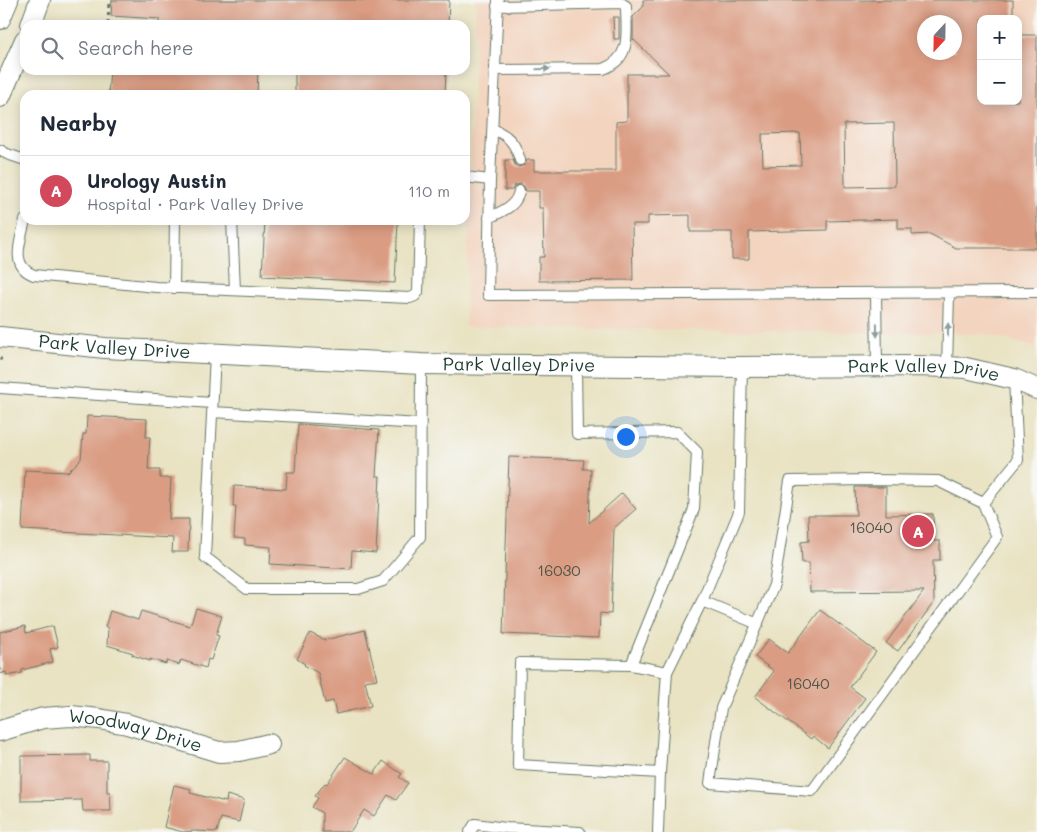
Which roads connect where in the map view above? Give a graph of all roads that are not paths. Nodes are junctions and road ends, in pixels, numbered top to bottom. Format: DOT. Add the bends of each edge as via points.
graph roads {
  1 [pos="8,0"];
  2 [pos="40,0"];
  3 [pos="498,3"];
  4 [pos="0,19"];
  5 [pos="33,20"];
  6 [pos="20,51"];
  7 [pos="495,70"];
  8 [pos="0,97"];
  9 [pos="492,128"];
  10 [pos="0,150"];
  11 [pos="20,158"];
  12 [pos="520,160"];
  13 [pos="470,178"];
  14 [pos="490,180"];
  15 [pos="519,191"];
  16 [pos="489,218"];
  17 [pos="24,225"];
  18 [pos="175,225"];
  19 [pos="232,225"];
  20 [pos="420,225"];
  21 [pos="174,288"];
  22 [pos="235,290"];
  23 [pos="1037,292"];
  24 [pos="876,294"];
  25 [pos="949,294"];
  26 [pos="0,337"];
  27 [pos="215,354"];
  28 [pos="421,364"];
  29 [pos="576,365"];
  30 [pos="877,366"];
  31 [pos="742,367"];
  32 [pos="947,367"];
  33 [pos="1014,379"];
  34 [pos="0,388"];
  35 [pos="1037,389"];
  36 [pos="212,408"];
  37 [pos="421,424"];
  38 [pos="983,503"];
  39 [pos="702,601"];
  40 [pos="758,624"];
  41 [pos="631,665"];
  42 [pos="667,672"];
  43 [pos="0,731"];
  44 [pos="268,744"];
  45 [pos="660,773"];
  46 [pos="470,832"];
  47 [pos="580,832"];
  48 [pos="658,832"];
  1 -- 4 [label="street"];
  2 -- 5 [label="street"];
  3 -- 7 [label="lane"];
  7 -- 3 [label="lane, one-way" via="603,69 619,60 626,46 626,6 622,3"];
  6 -- 8 [label="street"];
  7 -- 9 [label="lane"];
  9 -- 12 [label="lane" via="504,134 516,147"];
  9 -- 14 [label="lane"];
  10 -- 11 [label="lane"];
  13 -- 14 [label="lane"];
  14 -- 16 [label="lane"];
  15 -- 16 [label="lane" via="518,198 510,207"];
  16 -- 24 [label="lane" via="488,295"];
  17 -- 21 [label="lane" via="18,260 27,272 34,275"];
  18 -- 21 [label="lane"];
  19 -- 22 [label="lane"];
  20 -- 22 [label="lane" via="418,292 410,298"];
  21 -- 22 [label="lane"];
  23 -- 25 [label="lane"];
  24 -- 25 [label="lane"];
  24 -- 30 [label="lane, one-way"];
  32 -- 25 [label="lane, one-way"];
  26 -- 27 [label="street, Park Valley Drive" via="105,348"];
  27 -- 28 [label="street, Park Valley Drive"];
  27 -- 36 [label="lane"];
  28 -- 29 [label="street, Park Valley Drive"];
  28 -- 37 [label="lane"];
  29 -- 31 [label="street, Park Valley Drive"];
  29 -- 41 [label="lane" via="577,434 677,432 697,452 694,509"];
  30 -- 31 [label="street, Park Valley Drive"];
  30 -- 32 [label="street, Park Valley Drive"];
  31 -- 39 [label="lane" via="739,512"];
  32 -- 33 [label="street, Park Valley Drive"];
  33 -- 35 [label="street, Park Valley Drive"];
  33 -- 38 [label="lane" via="1018,460"];
  34 -- 36 [label="lane"];
  36 -- 37 [label="lane"];
  36 -- 37 [label="lane" via="205,557 247,589 358,589 383,581 420,537"];
  38 -- 40 [label="lane" via="938,481 790,482 774,585"];
  38 -- 40 [label="lane" via="997,537 812,791 710,783 721,708"];
  39 -- 40 [label="lane"];
  39 -- 42 [label="lane"];
  41 -- 42 [label="lane"];
  41 -- 45 [label="lane" via="520,664 518,765"];
  42 -- 45 [label="lane"];
  43 -- 44 [label="street, Woodway Drive" via="43,718 71,716 127,724 219,752"];
  45 -- 48 [label="lane"];
  46 -- 47 [label="lane" via="475,824"];
}
